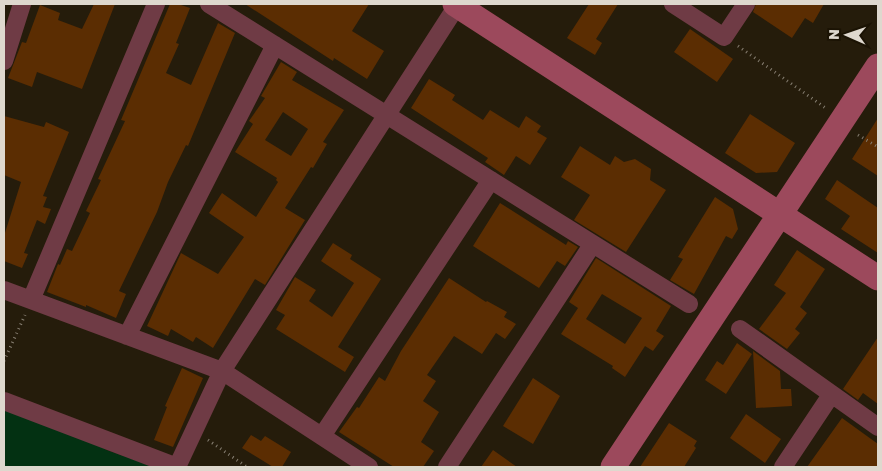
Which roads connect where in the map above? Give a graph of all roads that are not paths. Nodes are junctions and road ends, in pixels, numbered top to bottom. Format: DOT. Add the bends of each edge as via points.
graph roads {
  1 [pos="22,4"];
  2 [pos="156,4"];
  3 [pos="209,4"];
  4 [pos="457,4"];
  5 [pos="673,4"];
  6 [pos="746,4"];
  7 [pos="275,45"];
  8 [pos="4,61"];
  9 [pos="878,66"];
  10 [pos="386,114"];
  11 [pos="490,180"];
  12 [pos="780,213"];
  13 [pos="592,244"];
  14 [pos="878,278"];
  15 [pos="4,290"];
  16 [pos="31,300"];
  17 [pos="689,304"];
  18 [pos="740,329"];
  19 [pos="127,336"];
  20 [pos="222,371"];
  21 [pos="831,394"];
  22 [pos="4,401"];
  23 [pos="878,427"];
  24 [pos="322,436"];
  25 [pos="369,467"];
  26 [pos="447,467"];
  27 [pos="613,467"];
  28 [pos="783,467"];
  1 -- 8 [label="street"];
  2 -- 16 [label="street"];
  3 -- 7 [label="street"];
  4 -- 10 [label="street"];
  4 -- 12 [label="street"];
  5 -- 6 [label="street" via="724,37"];
  7 -- 10 [label="street"];
  7 -- 19 [label="street"];
  9 -- 12 [label="street"];
  10 -- 11 [label="street"];
  10 -- 20 [label="street"];
  11 -- 13 [label="street"];
  11 -- 24 [label="street"];
  12 -- 14 [label="street"];
  12 -- 27 [label="street"];
  13 -- 17 [label="street"];
  13 -- 26 [label="street"];
  15 -- 16 [label="street"];
  16 -- 19 [label="street"];
  18 -- 21 [label="street"];
  19 -- 20 [label="street"];
  20 -- 22 [label="street" via="177,467"];
  20 -- 24 [label="street"];
  21 -- 23 [label="street"];
  21 -- 28 [label="street"];
  24 -- 25 [label="street"];
}
